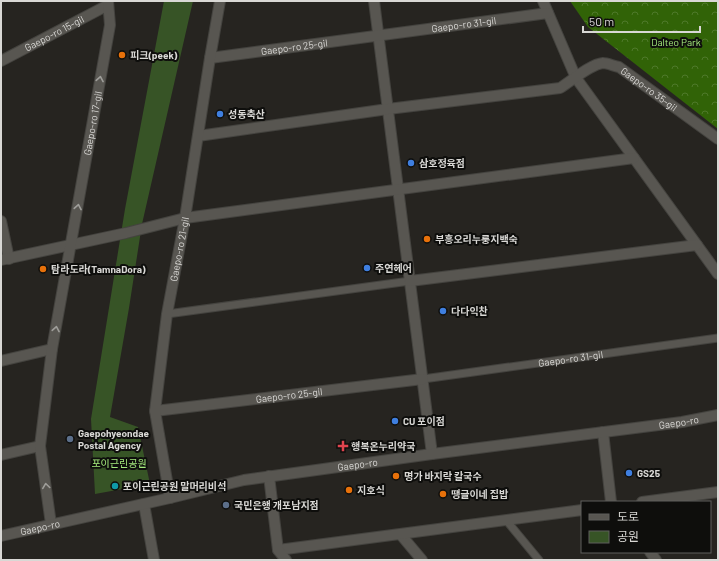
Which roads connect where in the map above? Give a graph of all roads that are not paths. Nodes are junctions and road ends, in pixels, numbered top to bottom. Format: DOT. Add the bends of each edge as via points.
graph roads {
  1 [pos="220,1"];
  2 [pos="374,1"];
  3 [pos="543,1"];
  4 [pos="108,3"];
  5 [pos="548,13"];
  6 [pos="379,36"];
  7 [pos="210,58"];
  8 [pos="1,61"];
  9 [pos="576,78"];
  10 [pos="388,109"];
  11 [pos="198,136"];
  12 [pos="718,139"];
  13 [pos="634,158"];
  14 [pos="398,190"];
  15 [pos="185,218"];
  16 [pos="1,221"];
  17 [pos="71,245"];
  18 [pos="697,245"];
  19 [pos="5,260"];
  20 [pos="718,274"];
  21 [pos="410,281"];
  22 [pos="167,314"];
  23 [pos="718,338"];
  24 [pos="52,349"];
  25 [pos="1,361"];
  26 [pos="423,379"];
  27 [pos="155,411"];
  28 [pos="718,415"];
  29 [pos="603,432"];
  30 [pos="40,446"];
  31 [pos="432,454"];
  32 [pos="1,455"];
  33 [pos="269,476"];
  34 [pos="718,492"];
  35 [pos="170,498"];
  36 [pos="611,501"];
  37 [pos="650,501"];
  38 [pos="144,504"];
  39 [pos="581,510"];
  40 [pos="506,520"];
  41 [pos="51,524"];
  42 [pos="401,535"];
  43 [pos="1,536"];
  44 [pos="278,550"];
  45 [pos="154,560"];
  46 [pos="286,560"];
  47 [pos="422,560"];
  48 [pos="539,560"];
  1 -- 7 [label="street, Gaepo-ro 21-gil"];
  2 -- 6 [label="street"];
  3 -- 5 [label="street"];
  4 -- 8 [label="street, Gaepo-ro 15-gil"];
  17 -- 4 [label="street, Gaepo-ro 17-gil, one-way" via="110,25"];
  5 -- 6 [label="street, Gaepo-ro 31-gil"];
  5 -- 9 [label="street"];
  6 -- 7 [label="street, Gaepo-ro 25-gil"];
  6 -- 10 [label="street"];
  7 -- 11 [label="street, Gaepo-ro 21-gil"];
  9 -- 10 [label="street" via="560,88"];
  9 -- 12 [label="street, Gaepo-ro 35-gil" via="587,69 603,63 619,67"];
  9 -- 13 [label="street"];
  10 -- 11 [label="street"];
  10 -- 14 [label="street"];
  11 -- 15 [label="street, Gaepo-ro 21-gil"];
  13 -- 14 [label="street"];
  13 -- 18 [label="street"];
  14 -- 15 [label="street"];
  14 -- 21 [label="street"];
  15 -- 17 [label="street"];
  15 -- 22 [label="street, Gaepo-ro 21-gil"];
  16 -- 19 [label="street"];
  17 -- 19 [label="street"];
  24 -- 17 [label="street, Gaepo-ro 17-gil, one-way"];
  18 -- 20 [label="street"];
  18 -- 21 [label="street"];
  21 -- 22 [label="lane"];
  21 -- 26 [label="street"];
  22 -- 27 [label="street, Gaepo-ro 21-gil"];
  23 -- 26 [label="lane, Gaepo-ro 31-gil"];
  24 -- 25 [label="street"];
  24 -- 30 [label="street, Gaepo-ro 17-gil"];
  26 -- 27 [label="street, Gaepo-ro 25-gil"];
  26 -- 31 [label="street"];
  27 -- 35 [label="street, Gaepo-ro 21-gil"];
  28 -- 29 [label="street, Gaepo-ro"];
  29 -- 31 [label="street, Gaepo-ro"];
  29 -- 36 [label="street"];
  30 -- 32 [label="street"];
  41 -- 30 [label="street, Gaepo-ro 17-gil, one-way"];
  31 -- 33 [label="street, Gaepo-ro"];
  33 -- 35 [label="street, Gaepo-ro"];
  33 -- 44 [label="street"];
  34 -- 37 [label="street"];
  35 -- 38 [label="street, Gaepo-ro"];
  38 -- 41 [label="street, Gaepo-ro"];
  38 -- 45 [label="street"];
  39 -- 40 [label="street"];
  40 -- 42 [label="street"];
  40 -- 48 [label="lane"];
  41 -- 43 [label="street, Gaepo-ro"];
  42 -- 44 [label="street"];
  42 -- 47 [label="street"];
  44 -- 46 [label="street"];
}
